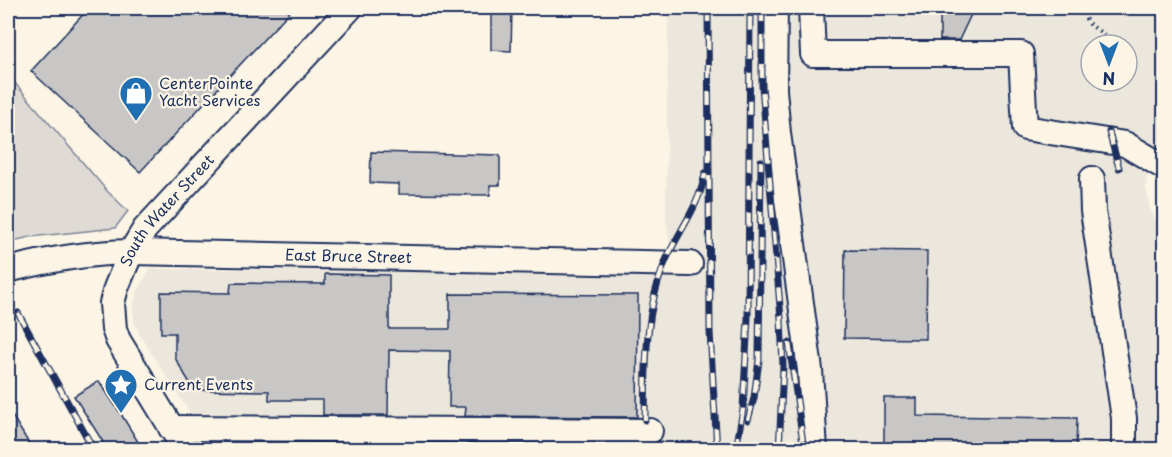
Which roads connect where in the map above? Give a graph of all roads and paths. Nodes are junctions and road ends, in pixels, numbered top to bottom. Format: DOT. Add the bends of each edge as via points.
graph roads {
  1 [pos="350,8"];
  2 [pos="775,8"];
  3 [pos="811,8"];
  4 [pos="1080,8"];
  5 [pos="1102,33"];
  6 [pos="1164,167"];
  7 [pos="1092,179"];
  8 [pos="131,252"];
  9 [pos="690,264"];
  10 [pos="8,270"];
  11 [pos="171,428"];
  12 [pos="650,431"];
  13 [pos="185,450"];
  14 [pos="814,450"];
  15 [pos="1124,450"];
  1 -- 8 [label="street, South Water Street" via="145,229"];
  2 -- 14 [label="street" via="774,90 810,370"];
  3 -- 6 [label="street" via="813,54 1021,54 1025,128 1125,144"];
  4 -- 5 [label="path" via="1088,23"];
  7 -- 15 [label="street" via="1093,211 1124,418"];
  8 -- 9 [label="street, East Bruce Street"];
  8 -- 10 [label="street, East Bruce Street" via="51,259"];
  8 -- 11 [label="street, South Water Street" via="112,303 114,330"];
  11 -- 12 [label="street"];
  11 -- 13 [label="street, South Water Street"];
}
